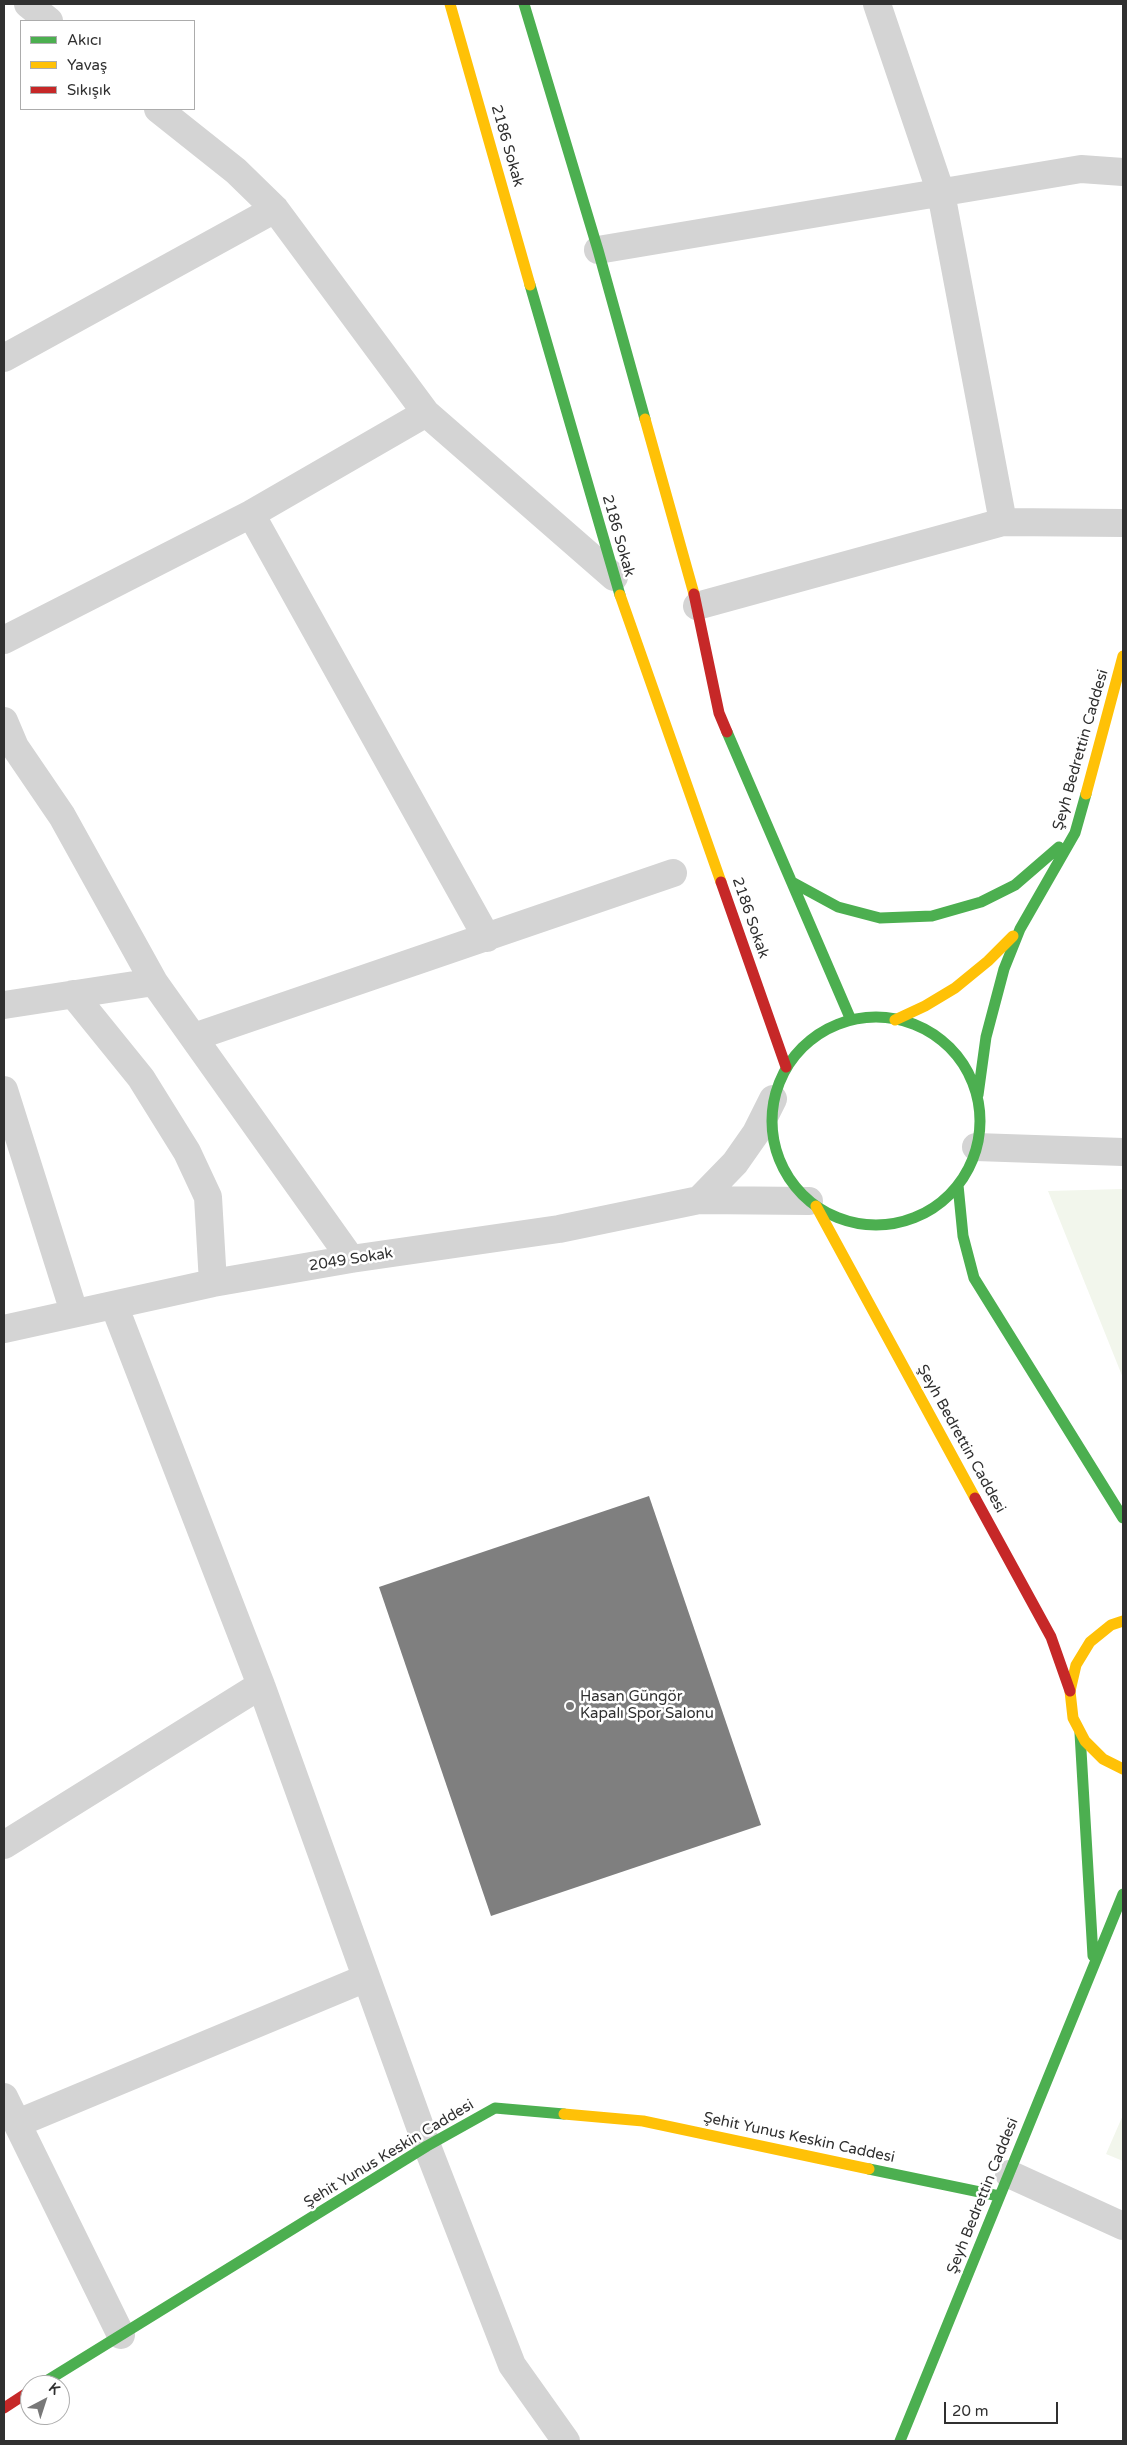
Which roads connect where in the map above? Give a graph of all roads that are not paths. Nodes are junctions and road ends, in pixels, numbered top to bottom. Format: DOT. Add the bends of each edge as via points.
graph roads {
  1 [pos="28,4"];
  2 [pos="450,4"];
  3 [pos="524,4"];
  4 [pos="877,4"];
  5 [pos="48,20"];
  6 [pos="159,110"];
  7 [pos="1123,172"];
  8 [pos="941,193"];
  9 [pos="275,209"];
  10 [pos="598,250"];
  11 [pos="4,358"];
  12 [pos="426,413"];
  13 [pos="251,514"];
  14 [pos="1003,522"];
  15 [pos="1123,523"];
  16 [pos="614,577"];
  17 [pos="697,606"];
  18 [pos="4,640"];
  19 [pos="1123,656"];
  20 [pos="4,721"];
  21 [pos="9,748"];
  22 [pos="1075,832"];
  23 [pos="673,873"];
  24 [pos="792,882"];
  25 [pos="1020,929"];
  26 [pos="487,938"];
  27 [pos="154,982"];
  28 [pos="72,994"];
  29 [pos="4,1004"];
  30 [pos="851,1020"];
  31 [pos="895,1020"];
  32 [pos="194,1037"];
  33 [pos="786,1067"];
  34 [pos="4,1090"];
  35 [pos="978,1096"];
  36 [pos="773,1099"];
  37 [pos="976,1147"];
  38 [pos="1123,1152"];
  39 [pos="958,1185"];
  40 [pos="699,1200"];
  41 [pos="813,1203"];
  42 [pos="351,1260"];
  43 [pos="213,1283"];
  44 [pos="114,1305"];
  45 [pos="74,1312"];
  46 [pos="4,1328"];
  47 [pos="1123,1518"];
  48 [pos="1123,1621"];
  49 [pos="261,1685"];
  50 [pos="1070,1691"];
  51 [pos="1080,1732"];
  52 [pos="1123,1769"];
  53 [pos="4,1846"];
  54 [pos="1123,1894"];
  55 [pos="1116,1944"];
  56 [pos="1093,1962"];
  57 [pos="366,1978"];
  58 [pos="4,2097"];
  59 [pos="18,2123"];
  60 [pos="427,2146"];
  61 [pos="1004,2185"];
  62 [pos="1123,2226"];
  63 [pos="121,2335"];
  64 [pos="56,2375"];
  65 [pos="20,2398"];
  66 [pos="4,2408"];
  67 [pos="566,2441"];
  68 [pos="900,2441"];
  1 -- 5 [label="street"];
  2 -- 16 [label="main road, 2186 Sokak"];
  3 -- 10 [label="main road"];
  4 -- 8 [label="street"];
  6 -- 9 [label="street" via="236,171"];
  7 -- 8 [label="street" via="1081,170"];
  8 -- 10 [label="street"];
  8 -- 14 [label="street"];
  9 -- 11 [label="street"];
  9 -- 12 [label="street"];
  10 -- 17 [label="main road"];
  12 -- 13 [label="street"];
  12 -- 16 [label="street"];
  13 -- 18 [label="street"];
  13 -- 26 [label="street"];
  14 -- 15 [label="street"];
  14 -- 17 [label="street"];
  16 -- 33 [label="main road, 2186 Sokak"];
  17 -- 24 [label="main road" via="719,712"];
  19 -- 22 [label="main road, Şeyh Bedrettin Caddesi"];
  20 -- 21 [label="street"];
  21 -- 27 [label="street" via="62,816"];
  22 -- 24 [label="main road" via="1015,885 981,902 932,916 880,918 838,907"];
  22 -- 25 [label="main road, Şeyh Bedrettin Caddesi"];
  23 -- 26 [label="street"];
  24 -- 30 [label="main road"];
  25 -- 31 [label="main road, Şeyh Bedrettin Caddesi" via="955,988"];
  25 -- 35 [label="main road, Şeyh Bedrettin Caddesi" via="1004,969 986,1037"];
  26 -- 32 [label="street"];
  27 -- 28 [label="street"];
  27 -- 32 [label="street"];
  28 -- 29 [label="street"];
  28 -- 43 [label="street" via="141,1078 187,1152 208,1197"];
  30 -- 31 [label="main road" via="874,1017"];
  30 -- 33 [label="main road" via="840,1022 810,1040"];
  31 -- 35 [label="main road" via="909,1022 940,1039 964,1064"];
  32 -- 42 [label="street"];
  33 -- 36 [label="main road"];
  34 -- 45 [label="street"];
  35 -- 37 [label="main road" via="981,1130"];
  36 -- 40 [label="street" via="756,1133 735,1163"];
  36 -- 41 [label="main road" via="772,1134 782,1168 802,1195"];
  37 -- 38 [label="street"];
  37 -- 39 [label="main road" via="973,1163"];
  39 -- 41 [label="main road" via="928,1213 896,1224 862,1225 830,1215"];
  39 -- 47 [label="main road" via="963,1236 974,1278"];
  40 -- 41 [label="street, 2049 Sokak"];
  40 -- 42 [label="street, 2049 Sokak" via="559,1229"];
  41 -- 50 [label="main road, Şeyh Bedrettin Caddesi" via="1051,1637"];
  42 -- 43 [label="street, 2049 Sokak"];
  43 -- 44 [label="street, 2049 Sokak"];
  44 -- 45 [label="street, 2049 Sokak"];
  44 -- 49 [label="street"];
  45 -- 46 [label="street, 2049 Sokak"];
  48 -- 50 [label="main road" via="1111,1625 1090,1642 1076,1665"];
  49 -- 53 [label="street"];
  49 -- 57 [label="street"];
  50 -- 51 [label="main road" via="1073,1718"];
  51 -- 52 [label="main road" via="1084,1741 1102,1758"];
  51 -- 56 [label="main road, Şeyh Bedrettin Caddesi"];
  54 -- 56 [label="main road, Şeyh Bedrettin Caddesi"];
  55 -- 56 [label="main road"];
  56 -- 61 [label="main road, Şeyh Bedrettin Caddesi"];
  57 -- 59 [label="street"];
  57 -- 60 [label="street"];
  58 -- 59 [label="street"];
  59 -- 63 [label="street"];
  60 -- 61 [label="main road, Şehit Yunus Keskin Caddesi" via="495,2108 643,2121"];
  60 -- 63 [label="main road, Şehit Yunus Keskin Caddesi"];
  60 -- 67 [label="street" via="512,2365"];
  61 -- 62 [label="street"];
  61 -- 68 [label="main road, Şeyh Bedrettin Caddesi"];
  63 -- 64 [label="main road, Şehit Yunus Keskin Caddesi"];
  65 -- 66 [label="main road"];
}
